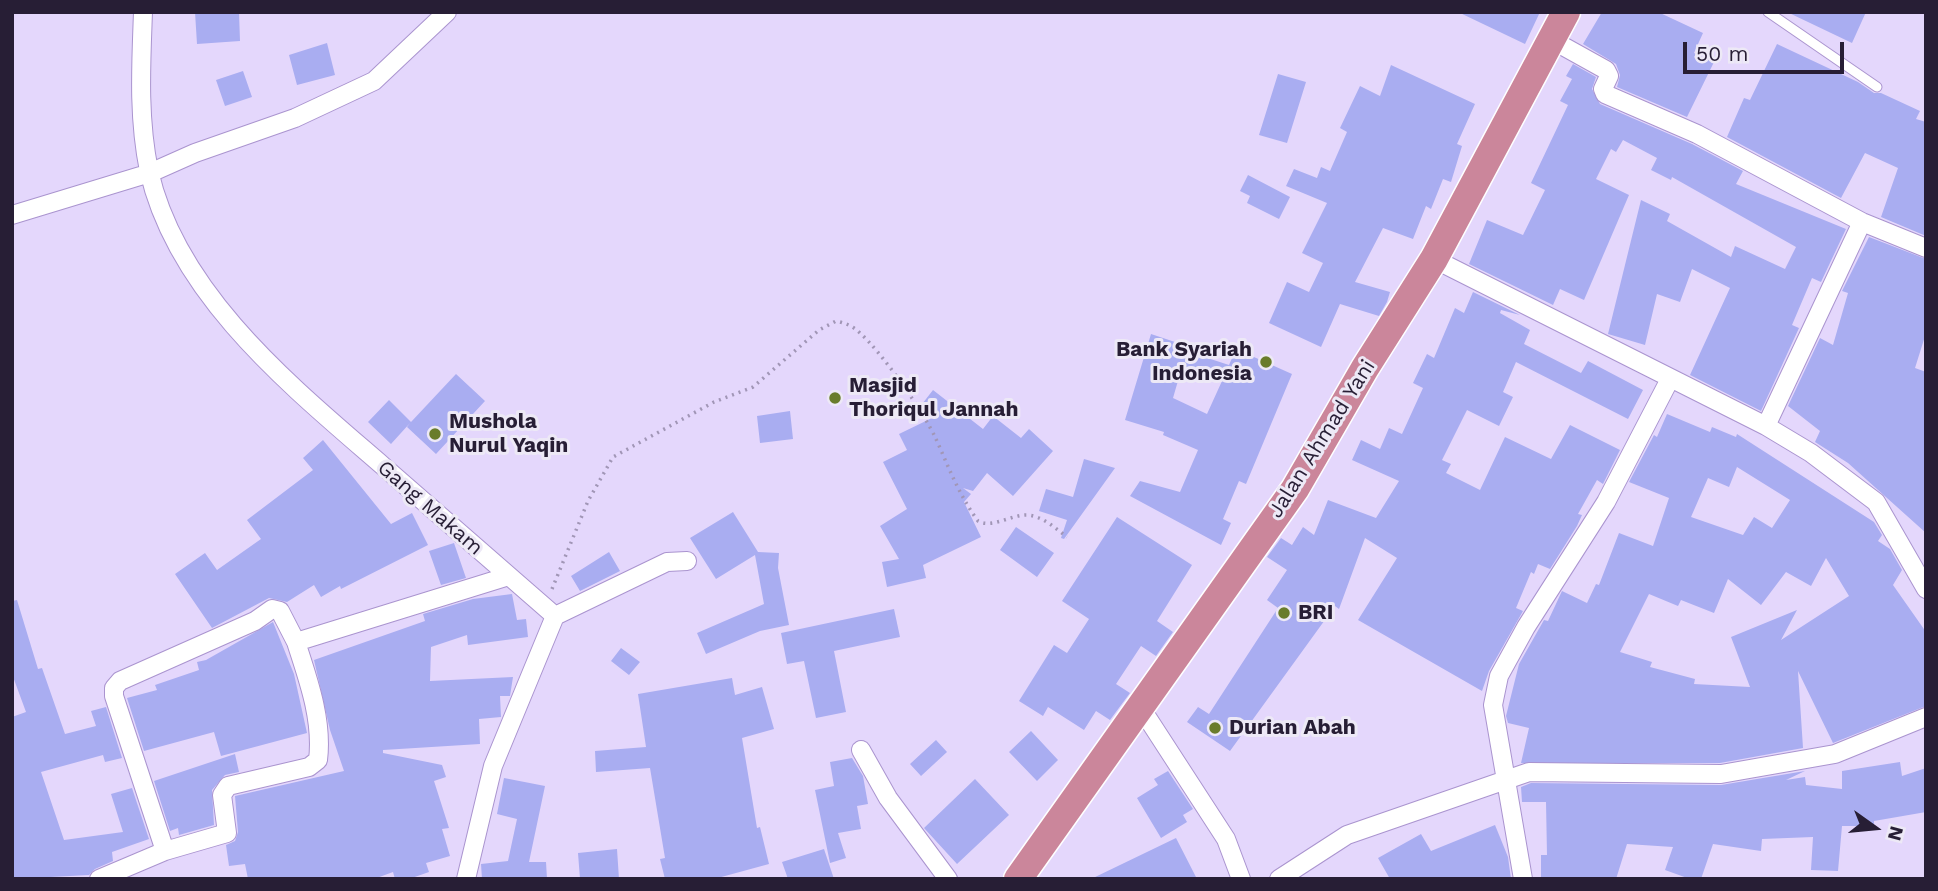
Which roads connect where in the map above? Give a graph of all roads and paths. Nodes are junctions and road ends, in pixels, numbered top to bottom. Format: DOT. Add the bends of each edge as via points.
graph roads {
  1 [pos="143,12"];
  2 [pos="447,12"];
  3 [pos="1566,12"];
  4 [pos="1768,12"];
  5 [pos="1552,40"];
  6 [pos="1877,87"];
  7 [pos="150,173"];
  8 [pos="12,215"];
  9 [pos="1862,222"];
  10 [pos="1926,248"];
  11 [pos="1434,259"];
  12 [pos="1670,379"];
  13 [pos="1766,426"];
  14 [pos="1067,537"];
  15 [pos="687,561"];
  16 [pos="509,576"];
  17 [pos="1926,589"];
  18 [pos="550,611"];
  19 [pos="296,642"];
  20 [pos="1140,708"];
  21 [pos="1926,717"];
  22 [pos="862,750"];
  23 [pos="1508,778"];
  24 [pos="165,852"];
  25 [pos="99,879"];
  26 [pos="466,879"];
  27 [pos="948,879"];
  28 [pos="1018,879"];
  29 [pos="1241,879"];
  30 [pos="1279,879"];
  31 [pos="1523,879"];
  1 -- 7 [label="street, Gang Makam" via="139,106"];
  2 -- 7 [label="street" via="374,81 295,118"];
  3 -- 5 [label="highway, Jalan Ahmad Yani"];
  4 -- 6 [label="lane"];
  5 -- 9 [label="street" via="1606,70 1605,94 1697,134"];
  5 -- 11 [label="highway, Jalan Ahmad Yani"];
  7 -- 8 [label="street"];
  7 -- 16 [label="street, Gang Makam" via="169,229 197,278 270,366"];
  9 -- 10 [label="street"];
  9 -- 13 [label="street"];
  11 -- 12 [label="street"];
  11 -- 20 [label="highway, Jalan Ahmad Yani" via="1295,489"];
  12 -- 13 [label="street"];
  12 -- 23 [label="street" via="1606,502 1499,676 1493,705"];
  13 -- 17 [label="street" via="1876,502"];
  14 -- 18 [label="path" via="1046,520 1028,515 988,524 978,521 935,437 896,378 860,333 836,321 753,387 713,402 613,457 588,501"];
  15 -- 18 [label="street" via="667,562"];
  16 -- 18 [label="street, Gang Makam"];
  16 -- 19 [label="street"];
  18 -- 26 [label="street" via="493,766"];
  19 -- 24 [label="street" via="312,693 318,760 309,767 228,786 222,795 227,833"];
  19 -- 24 [label="street" via="285,617 272,609 255,621 120,681 114,688"];
  20 -- 28 [label="highway, Jalan Ahmad Yani"];
  20 -- 29 [label="street" via="1226,839"];
  21 -- 23 [label="street" via="1836,754 1721,774 1529,772"];
  22 -- 27 [label="street" via="888,798"];
  23 -- 30 [label="street" via="1347,835"];
  23 -- 31 [label="street"];
  24 -- 25 [label="street"];
}
